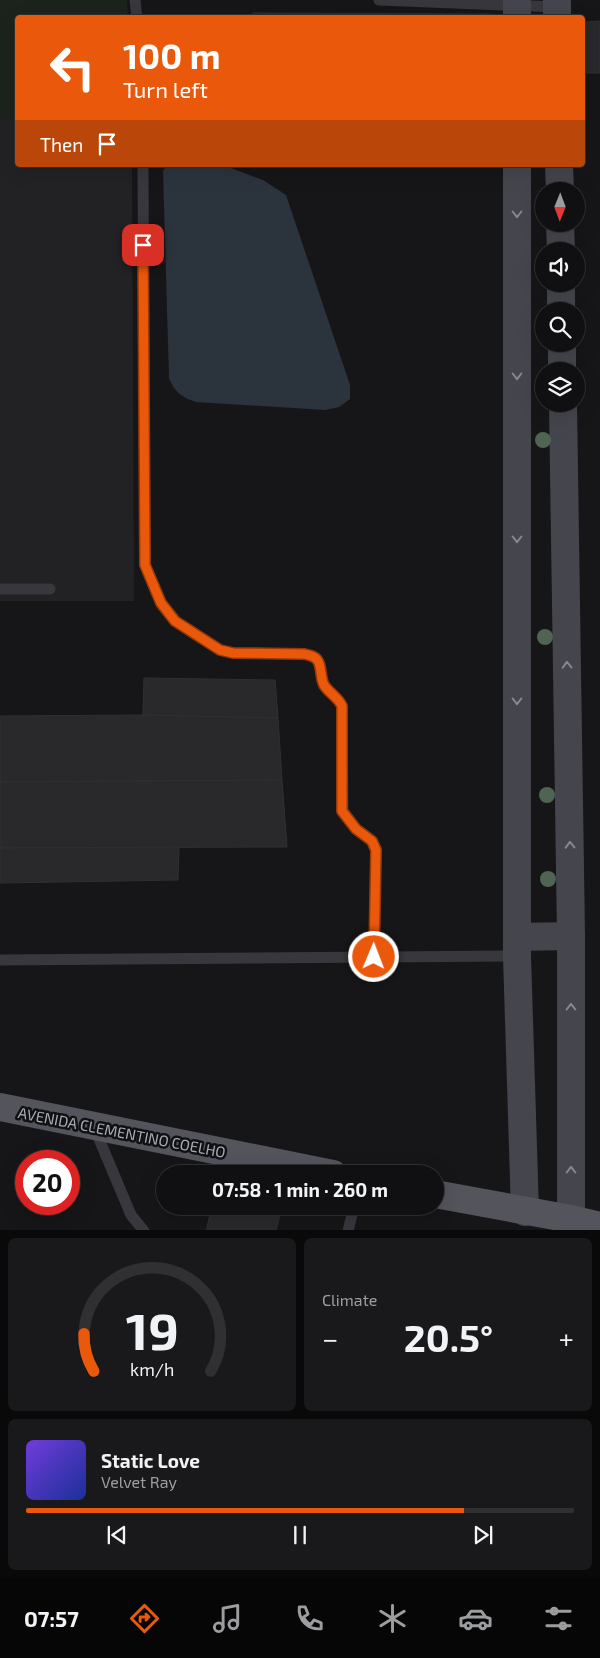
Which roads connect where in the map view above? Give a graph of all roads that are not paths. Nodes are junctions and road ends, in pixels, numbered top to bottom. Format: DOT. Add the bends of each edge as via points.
graph roads {
  1 [pos="135,0"];
  2 [pos="379,0"];
  3 [pos="517,8"];
  4 [pos="557,8"];
  5 [pos="137,15"];
  6 [pos="143,167"];
  7 [pos="517,167"];
  8 [pos="559,167"];
  9 [pos="560,182"];
  10 [pos="563,412"];
  11 [pos="0,589"];
  12 [pos="50,589"];
  13 [pos="571,936"];
  14 [pos="517,946"];
  15 [pos="374,957"];
  16 [pos="0,960"];
  17 [pos="0,1107"];
  18 [pos="94,1126"];
  19 [pos="288,1165"];
  20 [pos="444,1196"];
  21 [pos="525,1212"];
  22 [pos="352,1215"];
  23 [pos="571,1219"];
  24 [pos="600,1226"];
  25 [pos="144,1230"];
  26 [pos="348,1230"];
  1 -- 5 [label="lane"];
  2 -- 3 [label="lane"];
  3 -- 4 [label="lane"];
  6 -- 15 [label="lane" via="145,565 161,603 175,621 220,650 304,654 313,656 318,662 325,687 342,706 342,811 356,829 372,841 376,850"];
  7 -- 14 [label="street, one-way"];
  8 -- 9 [label="street"];
  13 -- 10 [label="street, one-way"];
  11 -- 12 [label="lane"];
  13 -- 14 [label="street"];
  23 -- 13 [label="street, one-way"];
  14 -- 15 [label="lane"];
  14 -- 21 [label="street"];
  15 -- 16 [label="lane"];
  17 -- 18 [label="main road, AVENIDA CLEMENTINO COELHO"];
  18 -- 19 [label="main road, AVENIDA CLEMENTINO COELHO"];
  18 -- 25 [label="lane" via="131,1215"];
  20 -- 21 [label="main road"];
  21 -- 23 [label="main road"];
  22 -- 26 [label="lane"];
  23 -- 24 [label="main road"];
}
